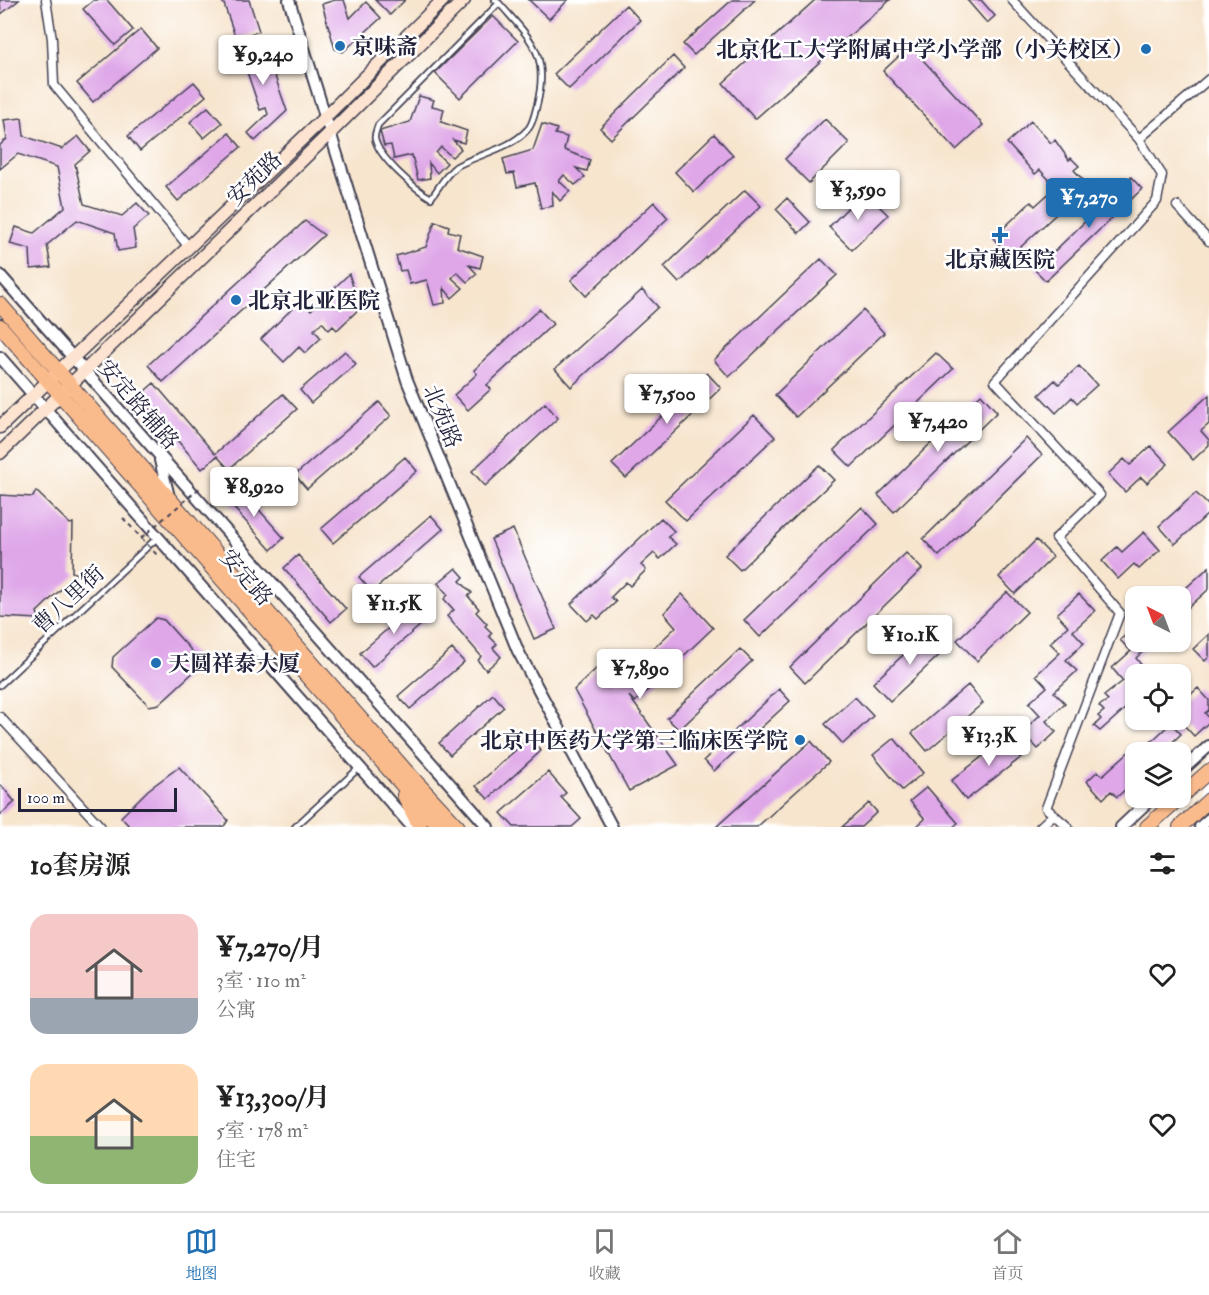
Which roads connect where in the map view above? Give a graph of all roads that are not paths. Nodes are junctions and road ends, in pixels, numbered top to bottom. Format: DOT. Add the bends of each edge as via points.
graph roads {
  1 [pos="46,0"];
  2 [pos="289,0"];
  3 [pos="443,0"];
  4 [pos="464,0"];
  5 [pos="1012,0"];
  6 [pos="497,2"];
  7 [pos="1209,79"];
  8 [pos="324,118"];
  9 [pos="329,134"];
  10 [pos="1139,139"];
  11 [pos="1177,206"];
  12 [pos="1209,241"];
  13 [pos="189,247"];
  14 [pos="0,275"];
  15 [pos="0,304"];
  16 [pos="0,326"];
  17 [pos="0,357"];
  18 [pos="73,358"];
  19 [pos="84,372"];
  20 [pos="54,377"];
  21 [pos="65,390"];
  22 [pos="34,395"];
  23 [pos="46,409"];
  24 [pos="0,427"];
  25 [pos="0,453"];
  26 [pos="160,457"];
  27 [pos="169,498"];
  28 [pos="158,537"];
  29 [pos="0,685"];
  30 [pos="0,717"];
  31 [pos="1209,746"];
  32 [pos="1191,762"];
  33 [pos="360,768"];
  34 [pos="1209,771"];
  35 [pos="396,780"];
  36 [pos="1191,787"];
  37 [pos="1209,800"];
  38 [pos="1141,808"];
  39 [pos="1168,808"];
  40 [pos="1053,814"];
  41 [pos="1209,819"];
  42 [pos="101,827"];
  43 [pos="295,827"];
  44 [pos="412,827"];
  45 [pos="420,827"];
  46 [pos="439,827"];
  47 [pos="458,827"];
  48 [pos="488,827"];
  49 [pos="612,827"];
  50 [pos="1040,827"];
  51 [pos="1068,827"];
  52 [pos="1121,827"];
  53 [pos="1147,827"];
  54 [pos="1180,827"];
  55 [pos="1200,827"];
  1 -- 13 [label="street" via="54,85"];
  2 -- 8 [label="street, 北苑路"];
  3 -- 8 [label="main road, 安苑路"];
  4 -- 9 [label="main road, 安苑路"];
  5 -- 10 [label="street"];
  6 -- 6 [label="lane" via="378,125 374,137 380,152 431,198 455,167 529,130 542,84 542,64 533,43"];
  7 -- 10 [label="street"];
  8 -- 9 [label="street, 北苑路"];
  8 -- 13 [label="main road, 安苑路"];
  9 -- 19 [label="main road, 安苑路"];
  9 -- 49 [label="street, 北苑路" via="407,380 513,640"];
  10 -- 40 [label="street" via="1162,175 1156,201 995,381 1100,495 1056,538 1120,613 1046,808"];
  11 -- 12 [label="street"];
  13 -- 18 [label="main road, 安苑路"];
  14 -- 18 [label="street, 安定路辅路"];
  15 -- 20 [label="main road, 安定路"];
  16 -- 20 [label="main road, 安定路"];
  17 -- 22 [label="street"];
  18 -- 19 [label="street, 安定路辅路"];
  18 -- 20 [label="main road, 安苑路"];
  19 -- 21 [label="main road, 安苑路"];
  19 -- 26 [label="street, 安定路辅路"];
  20 -- 21 [label="main road, 安定路"];
  20 -- 22 [label="main road, 安苑路"];
  21 -- 23 [label="main road, 安苑路"];
  21 -- 27 [label="main road, 安定路"];
  21 -- 35 [label="main road, 安定路"];
  22 -- 23 [label="street"];
  22 -- 24 [label="main road, 安苑路"];
  23 -- 25 [label="main road, 安苑路"];
  23 -- 28 [label="street"];
  26 -- 27 [label="street, 安定路"];
  26 -- 48 [label="street, 安定路辅路"];
  27 -- 47 [label="main road, 安定路"];
  28 -- 29 [label="lane, 曹八里街"];
  28 -- 33 [label="street"];
  30 -- 42 [label="street"];
  31 -- 32 [label="street"];
  33 -- 43 [label="lane"];
  33 -- 44 [label="street"];
  34 -- 36 [label="main road"];
  35 -- 45 [label="main road"];
  35 -- 46 [label="main road, 安定路"];
  37 -- 54 [label="main road"];
  38 -- 52 [label="street"];
  39 -- 53 [label="main road"];
  40 -- 50 [label="street"];
  40 -- 51 [label="street"];
  41 -- 55 [label="street"];
}
